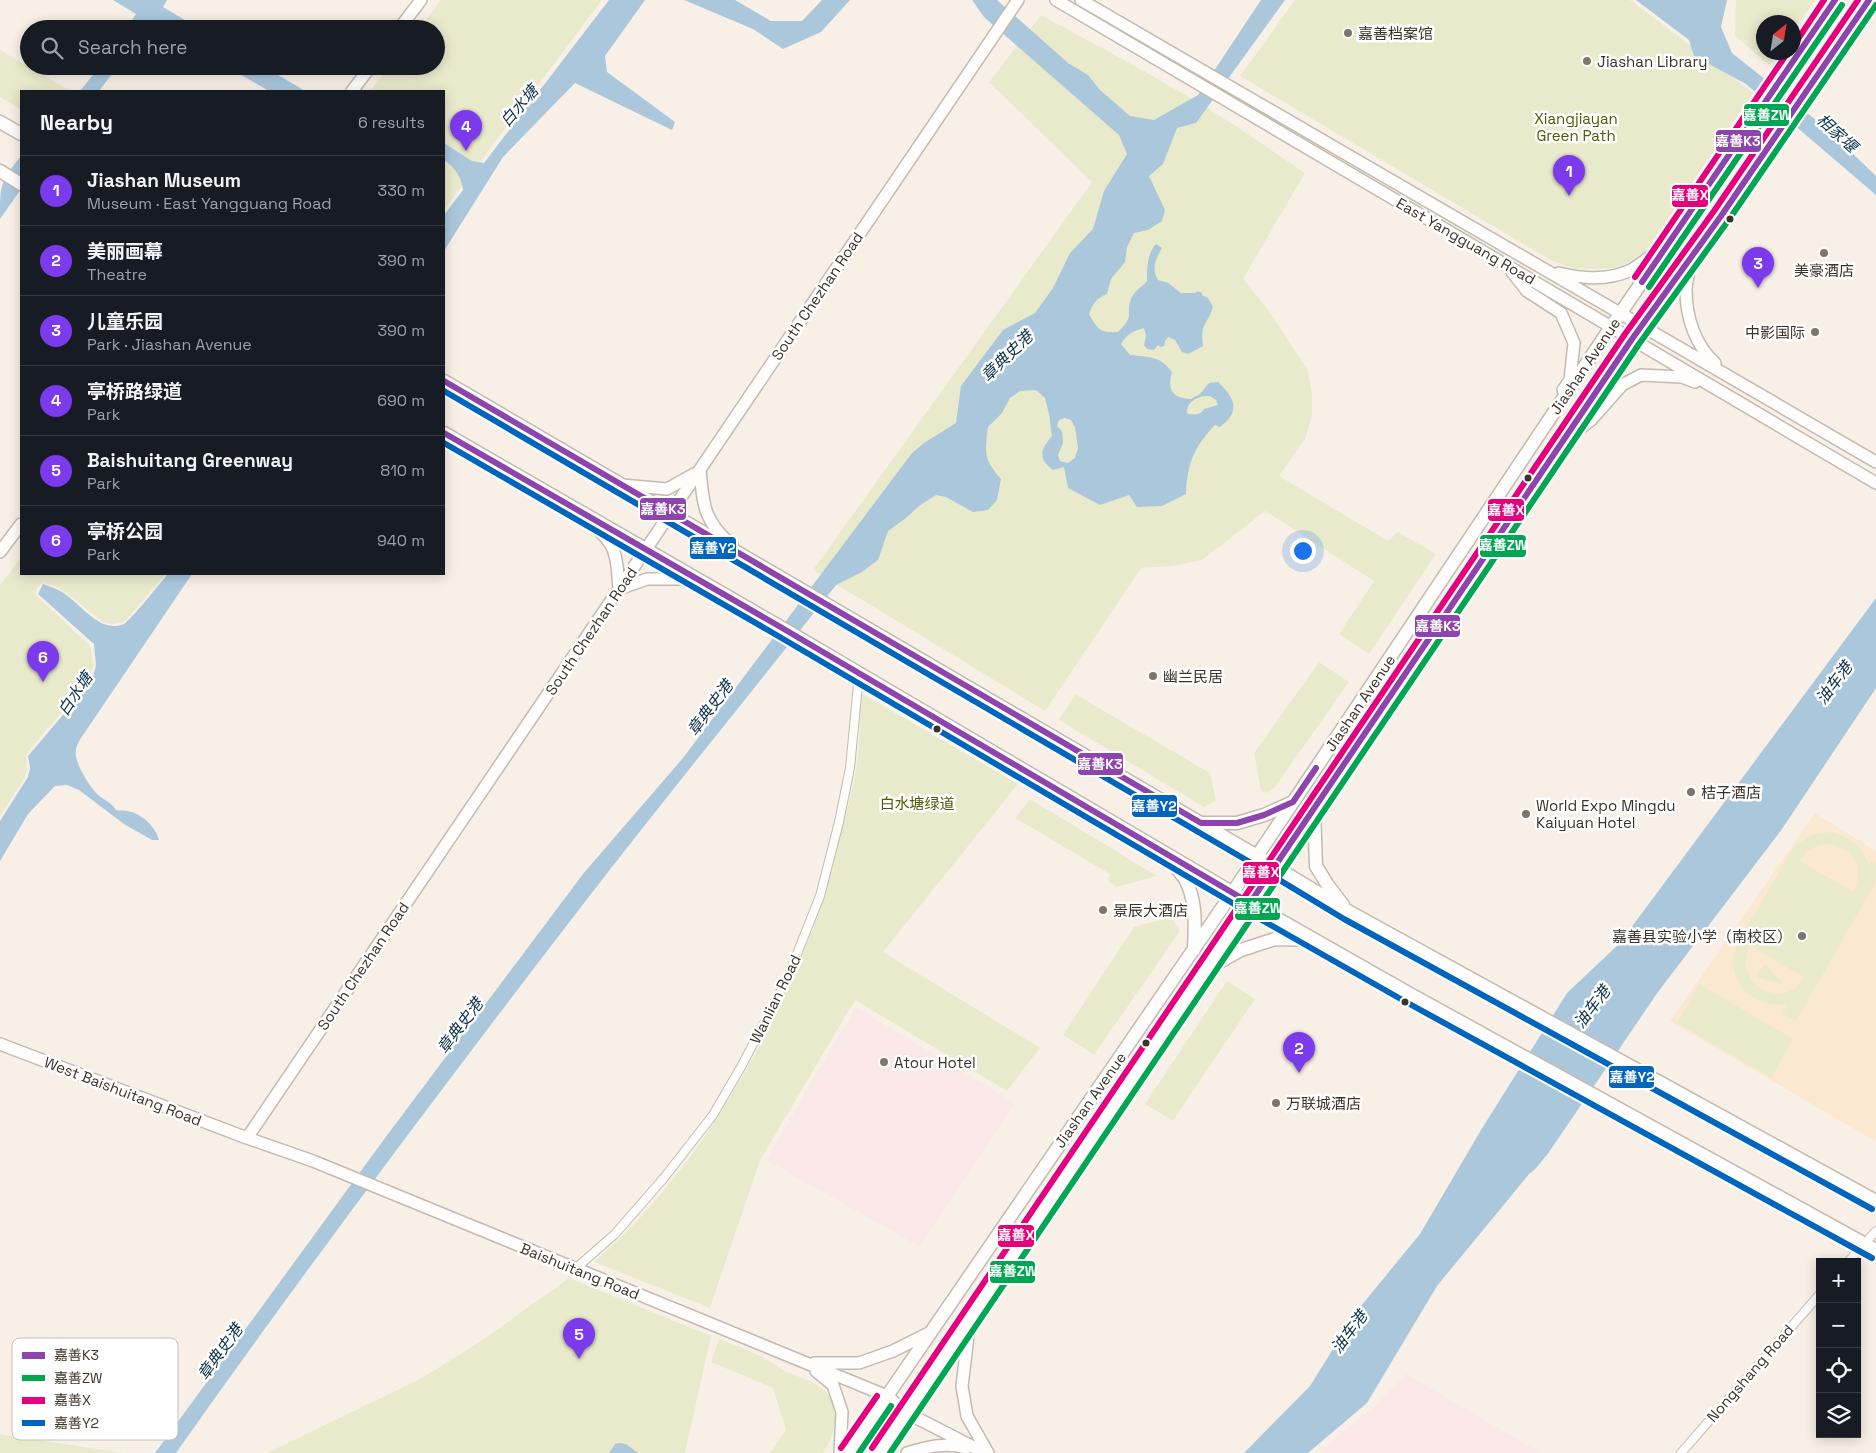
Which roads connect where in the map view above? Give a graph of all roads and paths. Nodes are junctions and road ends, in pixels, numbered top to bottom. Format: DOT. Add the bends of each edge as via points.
graph roads {
  1 [pos="421,0"];
  2 [pos="1056,0"];
  3 [pos="1081,0"];
  4 [pos="1835,0"];
  5 [pos="1869,0"];
  6 [pos="1015,4"];
  7 [pos="406,20"];
  8 [pos="364,75"];
  9 [pos="353,90"];
  10 [pos="0,122"];
  11 [pos="20,133"];
  12 [pos="0,171"];
  13 [pos="20,183"];
  14 [pos="1669,242"];
  15 [pos="1694,254"];
  16 [pos="1508,266"];
  17 [pos="1544,269"];
  18 [pos="1621,313"];
  19 [pos="1641,326"];
  20 [pos="1611,327"];
  21 [pos="1632,339"];
  22 [pos="1731,378"];
  23 [pos="445,382"];
  24 [pos="1721,392"];
  25 [pos="1556,409"];
  26 [pos="445,434"];
  27 [pos="1562,441"];
  28 [pos="1876,462"];
  29 [pos="700,470"];
  30 [pos="1876,483"];
  31 [pos="622,485"];
  32 [pos="564,503"];
  33 [pos="670,513"];
  34 [pos="20,525"];
  35 [pos="646,550"];
  36 [pos="0,552"];
  37 [pos="753,562"];
  38 [pos="701,582"];
  39 [pos="619,589"];
  40 [pos="860,674"];
  41 [pos="1293,802"];
  42 [pos="1314,809"];
  43 [pos="1201,823"];
  44 [pos="1163,851"];
  45 [pos="1257,856"];
  46 [pos="1274,868"];
  47 [pos="1233,892"];
  48 [pos="1250,903"];
  49 [pos="1348,911"];
  50 [pos="1317,940"];
  51 [pos="1194,950"];
  52 [pos="1204,971"];
  53 [pos="0,1044"];
  54 [pos="247,1138"];
  55 [pos="1876,1201"];
  56 [pos="1876,1231"];
  57 [pos="1864,1243"];
  58 [pos="1876,1250"];
  59 [pos="1851,1258"];
  60 [pos="575,1269"];
  61 [pos="1816,1299"];
  62 [pos="970,1320"];
  63 [pos="931,1332"];
  64 [pos="807,1363"];
  65 [pos="887,1396"];
  66 [pos="907,1413"];
  67 [pos="840,1453"];
  68 [pos="848,1453"];
  69 [pos="879,1453"];
  70 [pos="907,1453"];
  71 [pos="985,1453"];
  72 [pos="1681,1453"];
  1 -- 7 [label="street"];
  2 -- 16 [label="street, East Yangguang Road"];
  3 -- 17 [label="street, East Yangguang Road"];
  4 -- 14 [label="main road, Jiashan Avenue"];
  5 -- 15 [label="main road, Jiashan Avenue"];
  6 -- 29 [label="street, South Chezhan Road"];
  8 -- 9 [label="street"];
  10 -- 11 [label="main road"];
  12 -- 13 [label="main road"];
  14 -- 17 [label="street" via="1631,270 1601,279"];
  14 -- 18 [label="main road, Jiashan Avenue"];
  15 -- 19 [label="main road, Jiashan Avenue"];
  15 -- 22 [label="street" via="1686,288 1689,321 1704,353"];
  16 -- 20 [label="street, East Yangguang Road"];
  16 -- 25 [label="street" via="1527,291 1561,313 1574,343 1570,380 1556,400"];
  17 -- 18 [label="street, East Yangguang Road"];
  18 -- 19 [label="street, East Yangguang Road"];
  18 -- 20 [label="main road, Jiashan Avenue"];
  19 -- 21 [label="main road, Jiashan Avenue"];
  19 -- 22 [label="street, East Yangguang Road"];
  20 -- 21 [label="street, East Yangguang Road"];
  20 -- 25 [label="main road, Jiashan Avenue"];
  21 -- 24 [label="street, East Yangguang Road"];
  21 -- 27 [label="main road, Jiashan Avenue"];
  22 -- 28 [label="street, East Yangguang Road"];
  23 -- 31 [label="main road"];
  24 -- 27 [label="street" via="1682,377 1641,375 1622,385 1591,420"];
  24 -- 30 [label="street, East Yangguang Road"];
  25 -- 41 [label="main road, Jiashan Avenue"];
  26 -- 32 [label="main road"];
  27 -- 42 [label="main road, Jiashan Avenue"];
  29 -- 31 [label="street" via="667,489"];
  29 -- 33 [label="street, South Chezhan Road"];
  29 -- 37 [label="street" via="703,506 711,522 722,536"];
  31 -- 33 [label="main road"];
  32 -- 35 [label="main road"];
  32 -- 39 [label="street" via="610,542 617,563"];
  33 -- 35 [label="street, South Chezhan Road"];
  33 -- 37 [label="main road"];
  34 -- 36 [label="street"];
  35 -- 38 [label="main road"];
  35 -- 39 [label="street, South Chezhan Road"];
  37 -- 43 [label="main road"];
  38 -- 39 [label="street" via="647,579"];
  38 -- 40 [label="main road"];
  39 -- 54 [label="street, South Chezhan Road"];
  40 -- 44 [label="main road"];
  40 -- 60 [label="street, Wanlian Road" via="850,768 839,822 820,896 787,979 713,1115 615,1234"];
  41 -- 43 [label="main road" via="1237,823"];
  41 -- 45 [label="main road, Jiashan Avenue"];
  42 -- 46 [label="main road, Jiashan Avenue"];
  42 -- 49 [label="main road" via="1316,866"];
  43 -- 45 [label="main road"];
  44 -- 47 [label="main road"];
  44 -- 51 [label="main road" via="1185,879 1192,896"];
  45 -- 46 [label="main road"];
  45 -- 47 [label="main road, Jiashan Avenue"];
  46 -- 48 [label="main road, Jiashan Avenue"];
  46 -- 49 [label="main road"];
  47 -- 48 [label="main road"];
  47 -- 51 [label="main road, Jiashan Avenue"];
  48 -- 50 [label="main road"];
  48 -- 52 [label="main road, Jiashan Avenue"];
  49 -- 55 [label="main road"];
  50 -- 52 [label="main road" via="1275,939 1241,950"];
  50 -- 57 [label="main road"];
  51 -- 63 [label="main road, Jiashan Avenue"];
  52 -- 62 [label="main road, Jiashan Avenue"];
  53 -- 54 [label="street, West Baishuitang Road"];
  54 -- 60 [label="street, Baishuitang Road" via="312,1161"];
  56 -- 57 [label="street"];
  57 -- 58 [label="main road"];
  57 -- 59 [label="street"];
  60 -- 64 [label="street, Baishuitang Road"];
  61 -- 72 [label="street, Nongshang Road"];
  62 -- 66 [label="main road, Jiashan Avenue"];
  62 -- 71 [label="street" via="962,1386 967,1416"];
  63 -- 64 [label="street" via="893,1351 859,1362"];
  63 -- 65 [label="main road, Jiashan Avenue"];
  64 -- 65 [label="street, Baishuitang Road"];
  64 -- 67 [label="street" via="833,1384 842,1412"];
  65 -- 66 [label="street, Baishuitang Road"];
  65 -- 68 [label="main road, Jiashan Avenue"];
  66 -- 69 [label="main road, Jiashan Avenue"];
  66 -- 71 [label="street, Baishuitang Road"];
  70 -- 71 [label="street" via="932,1446 955,1445"];
}
